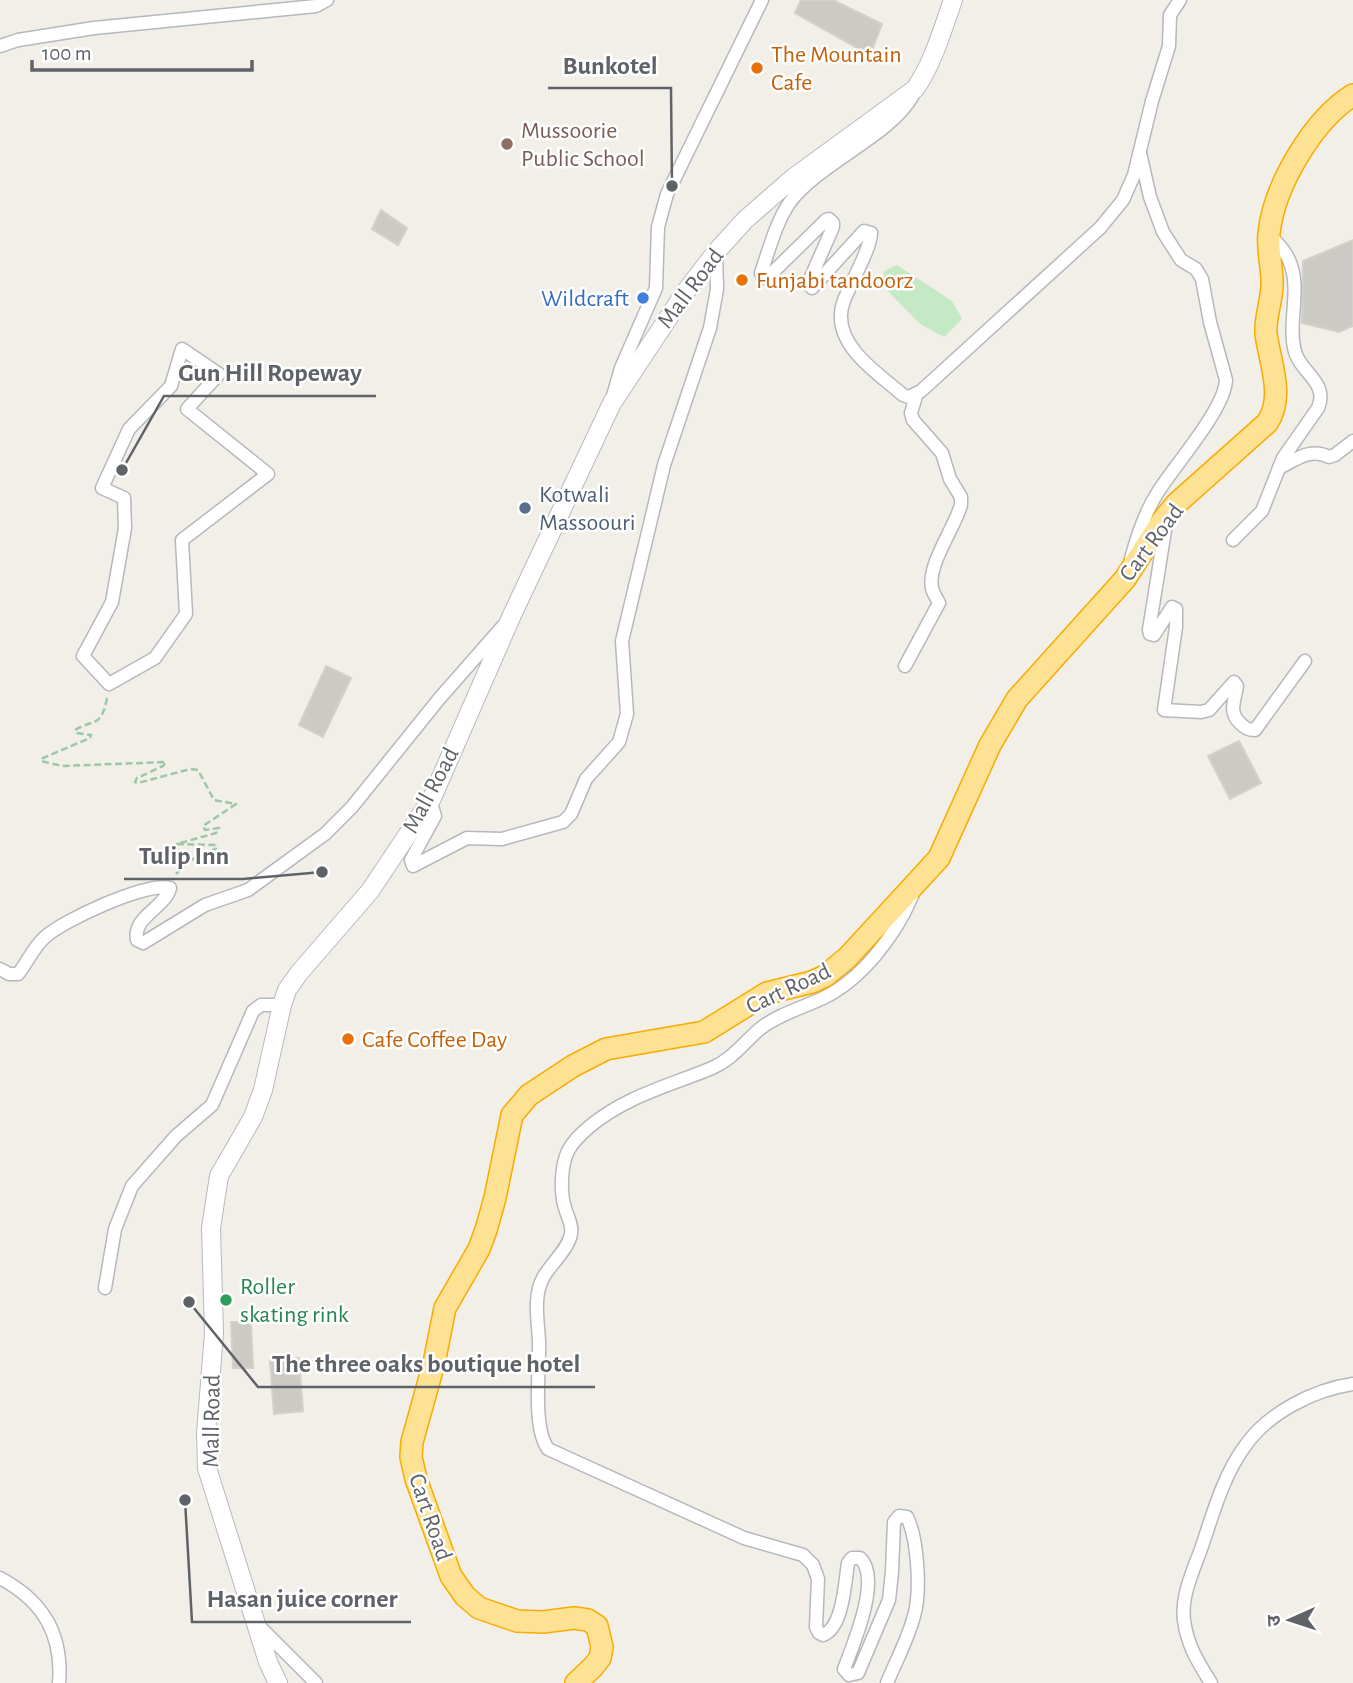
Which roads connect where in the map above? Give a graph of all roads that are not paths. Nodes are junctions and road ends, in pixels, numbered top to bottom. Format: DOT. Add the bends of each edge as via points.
graph roads {
  1 [pos="327,0"];
  2 [pos="762,0"];
  3 [pos="953,0"];
  4 [pos="1180,0"];
  5 [pos="0,46"];
  6 [pos="915,89"];
  7 [pos="1353,94"];
  8 [pos="1139,149"];
  9 [pos="1269,234"];
  10 [pos="716,251"];
  11 [pos="916,396"];
  12 [pos="612,403"];
  13 [pos="1353,441"];
  14 [pos="1279,468"];
  15 [pos="1168,514"];
  16 [pos="1233,540"];
  17 [pos="1125,579"];
  18 [pos="512,615"];
  19 [pos="1305,662"];
  20 [pos="905,666"];
  21 [pos="109,684"];
  22 [pos="430,800"];
  23 [pos="917,883"];
  24 [pos="0,969"];
  25 [pos="282,1005"];
  26 [pos="105,1288"];
  27 [pos="1353,1384"];
  28 [pos="0,1578"];
  29 [pos="255,1622"];
  30 [pos="59,1683"];
  31 [pos="278,1683"];
  32 [pos="316,1683"];
  33 [pos="576,1683"];
  34 [pos="887,1683"];
  35 [pos="1211,1683"];
  1 -- 5 [label="street" via="316,6 82,29"];
  2 -- 12 [label="street" via="664,204 656,239 656,288 621,368"];
  3 -- 6 [label="street, Mall Road"];
  4 -- 8 [label="street" via="1170,15 1169,46"];
  6 -- 10 [label="street, Mall Road" via="793,178"];
  6 -- 11 [label="street" via="898,115 790,203 761,272 762,278 769,276 829,219 833,227 808,284 812,288 864,231 872,233 842,305 842,325 861,358 903,395"];
  7 -- 9 [label="highway, Cart Road" via="1321,122 1304,147 1287,176"];
  8 -- 11 [label="street" via="1128,191 1115,212"];
  8 -- 17 [label="street" via="1163,232 1181,260 1202,279 1226,387 1149,508"];
  9 -- 14 [label="street" via="1292,270 1296,356 1322,393 1318,408"];
  9 -- 15 [label="highway, Cart Road" via="1272,283 1266,325 1275,410 1267,423"];
  10 -- 12 [label="street, Mall Road"];
  10 -- 22 [label="street" via="717,289 710,328 664,465 624,629 627,714 619,742 586,779 563,822 502,839 467,838 413,866 411,860 435,816"];
  11 -- 20 [label="street" via="913,420 942,453 961,505 932,579 939,603"];
  12 -- 18 [label="street, Mall Road"];
  13 -- 14 [label="street" via="1335,455 1312,452"];
  14 -- 16 [label="street" via="1262,511"];
  15 -- 17 [label="highway, Cart Road"];
  15 -- 19 [label="street" via="1149,630 1154,635 1168,611 1176,609 1164,710 1209,710 1236,682 1233,716 1255,730"];
  17 -- 23 [label="highway, Cart Road" via="1017,699 989,745 939,858"];
  18 -- 22 [label="street, Mall Road"];
  18 -- 24 [label="street" via="352,807 325,834 248,890 211,902 143,943 136,933 141,922 170,891 167,886 126,896 77,916 44,938 18,974"];
  21 -- 21 [label="street" via="83,656 112,602 125,528 124,498 102,488 129,429 171,386 182,349 219,374 187,409 268,474 182,540 186,614 155,657"];
  22 -- 25 [label="street, Mall Road" via="370,891 299,972"];
  23 -- 33 [label="highway, Cart Road" via="825,976 767,993 704,1032 606,1049 529,1095 512,1115 486,1230 445,1308 411,1457 451,1576 465,1596 479,1608 517,1621 574,1618 597,1626 600,1658"];
  23 -- 34 [label="street" via="891,932 841,988 779,1017 721,1063 630,1099 578,1137 564,1169 563,1201 571,1235 544,1276 538,1303 538,1412 541,1437 548,1449 744,1538 803,1555 818,1578 816,1626 823,1635 833,1629 842,1604 848,1563 860,1558 866,1569 866,1594 860,1629 844,1669 849,1675 858,1673 888,1600 894,1522 899,1516 907,1517 915,1548 916,1608"];
  25 -- 26 [label="street" via="261,1005 253,1011 212,1105 176,1136 132,1186 115,1229"];
  25 -- 29 [label="street, Mall Road" via="253,1117 219,1176 211,1228 214,1333 206,1468"];
  27 -- 35 [label="street" via="1283,1410 1245,1446 1221,1491 1183,1611 1189,1647"];
  28 -- 30 [label="street" via="51,1625 60,1654"];
  29 -- 31 [label="street, Mall Road"];
  29 -- 32 [label="street"];
}
